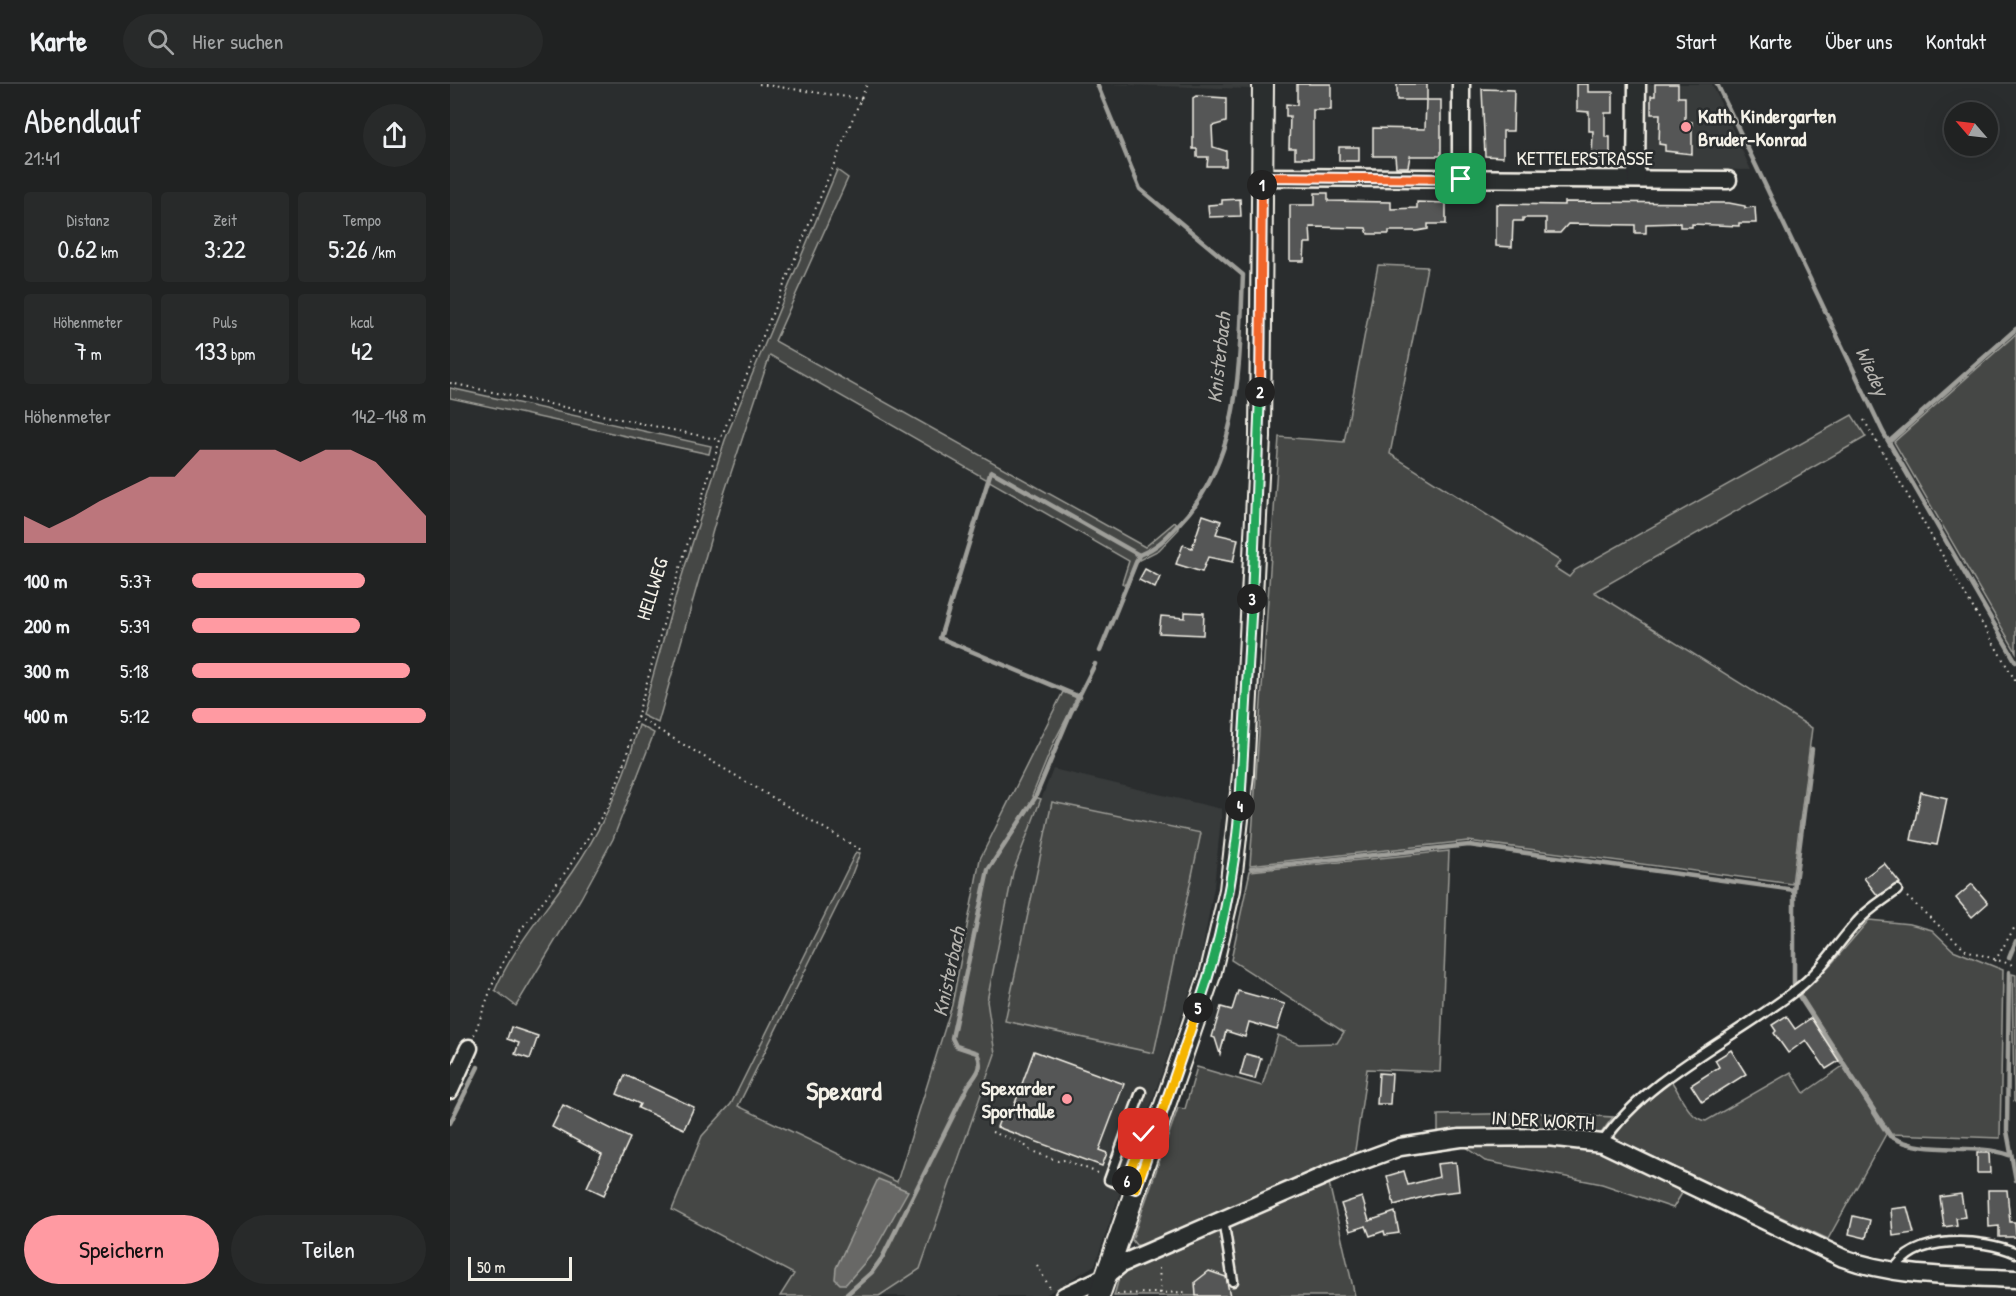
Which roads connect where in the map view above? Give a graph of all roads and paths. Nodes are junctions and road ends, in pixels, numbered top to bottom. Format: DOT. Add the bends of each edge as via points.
graph roads {
  1 [pos="759,84"];
  2 [pos="867,84"];
  3 [pos="1263,84"];
  4 [pos="1461,84"];
  5 [pos="1637,84"];
  6 [pos="861,99"];
  7 [pos="1262,177"];
  8 [pos="1461,179"];
  9 [pos="1636,179"];
  10 [pos="1728,180"];
  11 [pos="450,383"];
  12 [pos="1864,420"];
  13 [pos="720,440"];
  14 [pos="2016,682"];
  15 [pos="637,717"];
  16 [pos="861,850"];
  17 [pos="1897,890"];
  18 [pos="2016,925"];
  19 [pos="1995,961"];
  20 [pos="2016,966"];
  21 [pos="469,1048"];
  22 [pos="450,1090"];
  23 [pos="1141,1092"];
  24 [pos="992,1132"];
  25 [pos="1602,1143"];
  26 [pos="1104,1178"];
  27 [pos="1136,1189"];
  28 [pos="1223,1219"];
  29 [pos="2016,1252"];
  30 [pos="1037,1265"];
  31 [pos="1159,1268"];
  32 [pos="1893,1272"];
  33 [pos="2016,1279"];
  34 [pos="1233,1281"];
  35 [pos="1048,1285"];
  36 [pos="1105,1289"];
  37 [pos="1189,1292"];
  38 [pos="1160,1294"];
  39 [pos="1064,1296"];
  1 -- 6 [label="path"];
  2 -- 6 [label="path, HELLWEG"];
  3 -- 7 [label="street"];
  4 -- 8 [label="street"];
  5 -- 9 [label="street"];
  6 -- 13 [label="path, HELLWEG"];
  7 -- 8 [label="street, KETTELERSTRASSE"];
  7 -- 27 [label="street" via="1260,437 1238,834 1230,890 1210,975"];
  8 -- 9 [label="street, KETTELERSTRASSE"];
  9 -- 10 [label="street, KETTELERSTRASSE"];
  11 -- 13 [label="path"];
  12 -- 14 [label="path"];
  13 -- 15 [label="path, HELLWEG"];
  15 -- 16 [label="path"];
  15 -- 21 [label="path, HELLWEG" via="609,805 567,870 519,932 495,978"];
  17 -- 19 [label="path" via="1966,950"];
  17 -- 25 [label="lane" via="1858,920 1798,989 1654,1088"];
  18 -- 19 [label="path"];
  19 -- 20 [label="path"];
  21 -- 22 [label="street"];
  23 -- 26 [label="lane"];
  24 -- 26 [label="path" via="1058,1161 1098,1171"];
  25 -- 28 [label="street, IN DER WORTH" via="1547,1137 1460,1138 1400,1147"];
  25 -- 32 [label="street, IN DER WORTH" via="1843,1258"];
  26 -- 27 [label="lane"];
  27 -- 36 [label="street"];
  28 -- 34 [label="lane"];
  28 -- 36 [label="street, IN DER WORTH" via="1121,1264"];
  29 -- 32 [label="lane" via="1976,1243 1930,1246 1905,1256"];
  30 -- 35 [label="path"];
  31 -- 38 [label="path"];
  32 -- 33 [label="street, IN DER WORTH"];
  36 -- 38 [label="path"];
  36 -- 39 [label="street, IN DER WORTH"];
  37 -- 38 [label="path"];
}
